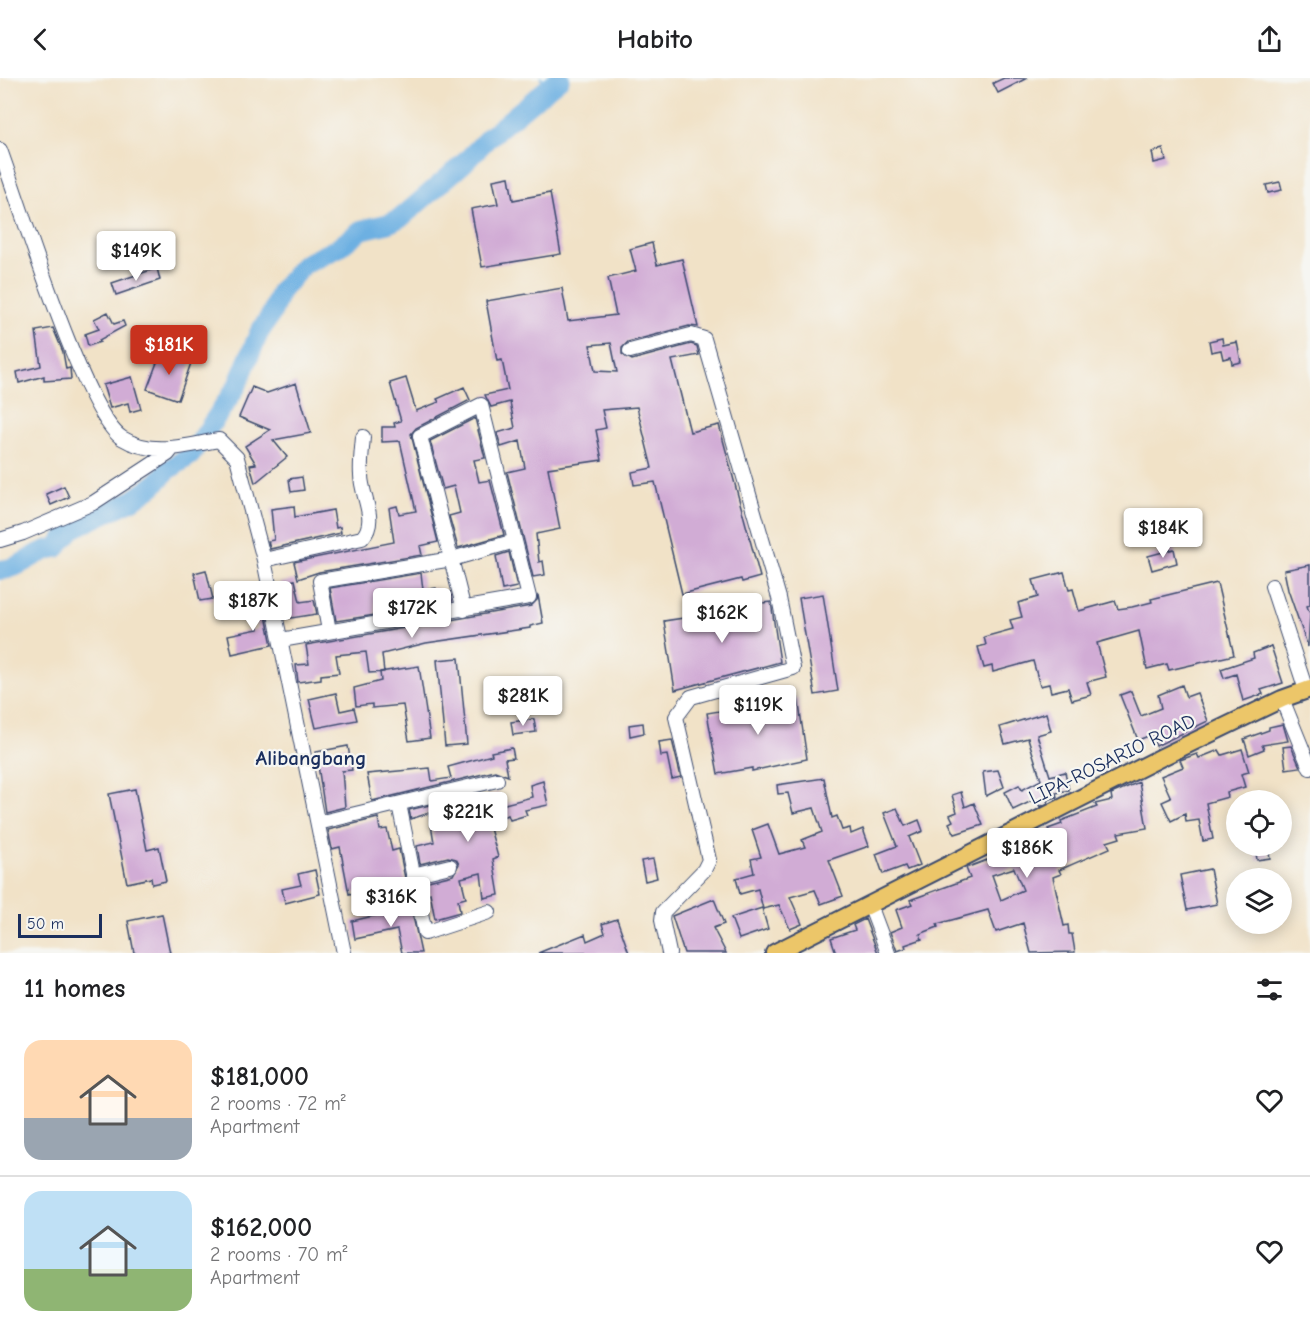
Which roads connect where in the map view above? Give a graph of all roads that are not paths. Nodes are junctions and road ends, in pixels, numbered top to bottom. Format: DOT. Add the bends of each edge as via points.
graph roads {
  1 [pos="0,150"];
  2 [pos="630,351"];
  3 [pos="363,437"];
  4 [pos="178,448"];
  5 [pos="0,540"];
  6 [pos="516,541"];
  7 [pos="452,559"];
  8 [pos="264,560"];
  9 [pos="1272,586"];
  10 [pos="464,610"];
  11 [pos="329,631"];
  12 [pos="281,640"];
  13 [pos="1308,690"];
  14 [pos="1282,699"];
  15 [pos="1310,768"];
  16 [pos="497,780"];
  17 [pos="399,804"];
  18 [pos="318,823"];
  19 [pos="450,866"];
  20 [pos="413,875"];
  21 [pos="870,905"];
  22 [pos="489,912"];
  23 [pos="344,953"];
  24 [pos="669,953"];
  25 [pos="774,953"];
  26 [pos="888,953"];
  1 -- 4 [label="street" via="71,352 111,428 122,438 147,447"];
  2 -- 24 [label="street" via="692,335 704,339 779,598 793,668 691,697 676,717 709,860 663,912"];
  3 -- 8 [label="street" via="360,478 370,524 368,533 362,538"];
  4 -- 5 [label="street" via="93,503"];
  4 -- 8 [label="street" via="219,440 237,458"];
  6 -- 7 [label="street"];
  6 -- 7 [label="street" via="481,405 420,436"];
  6 -- 10 [label="street" via="530,597"];
  7 -- 10 [label="street"];
  7 -- 11 [label="street" via="320,581"];
  8 -- 12 [label="street"];
  9 -- 13 [label="street"];
  10 -- 11 [label="street"];
  11 -- 12 [label="street"];
  12 -- 18 [label="street"];
  13 -- 14 [label="main road, LIPA-ROSARIO ROAD"];
  14 -- 15 [label="street"];
  14 -- 21 [label="main road, LIPA-ROSARIO ROAD"];
  16 -- 17 [label="street"];
  17 -- 18 [label="street"];
  17 -- 20 [label="street"];
  18 -- 23 [label="street"];
  19 -- 20 [label="street"];
  20 -- 22 [label="street" via="425,933"];
  21 -- 25 [label="main road, LIPA-ROSARIO ROAD"];
  21 -- 26 [label="street"];
}
